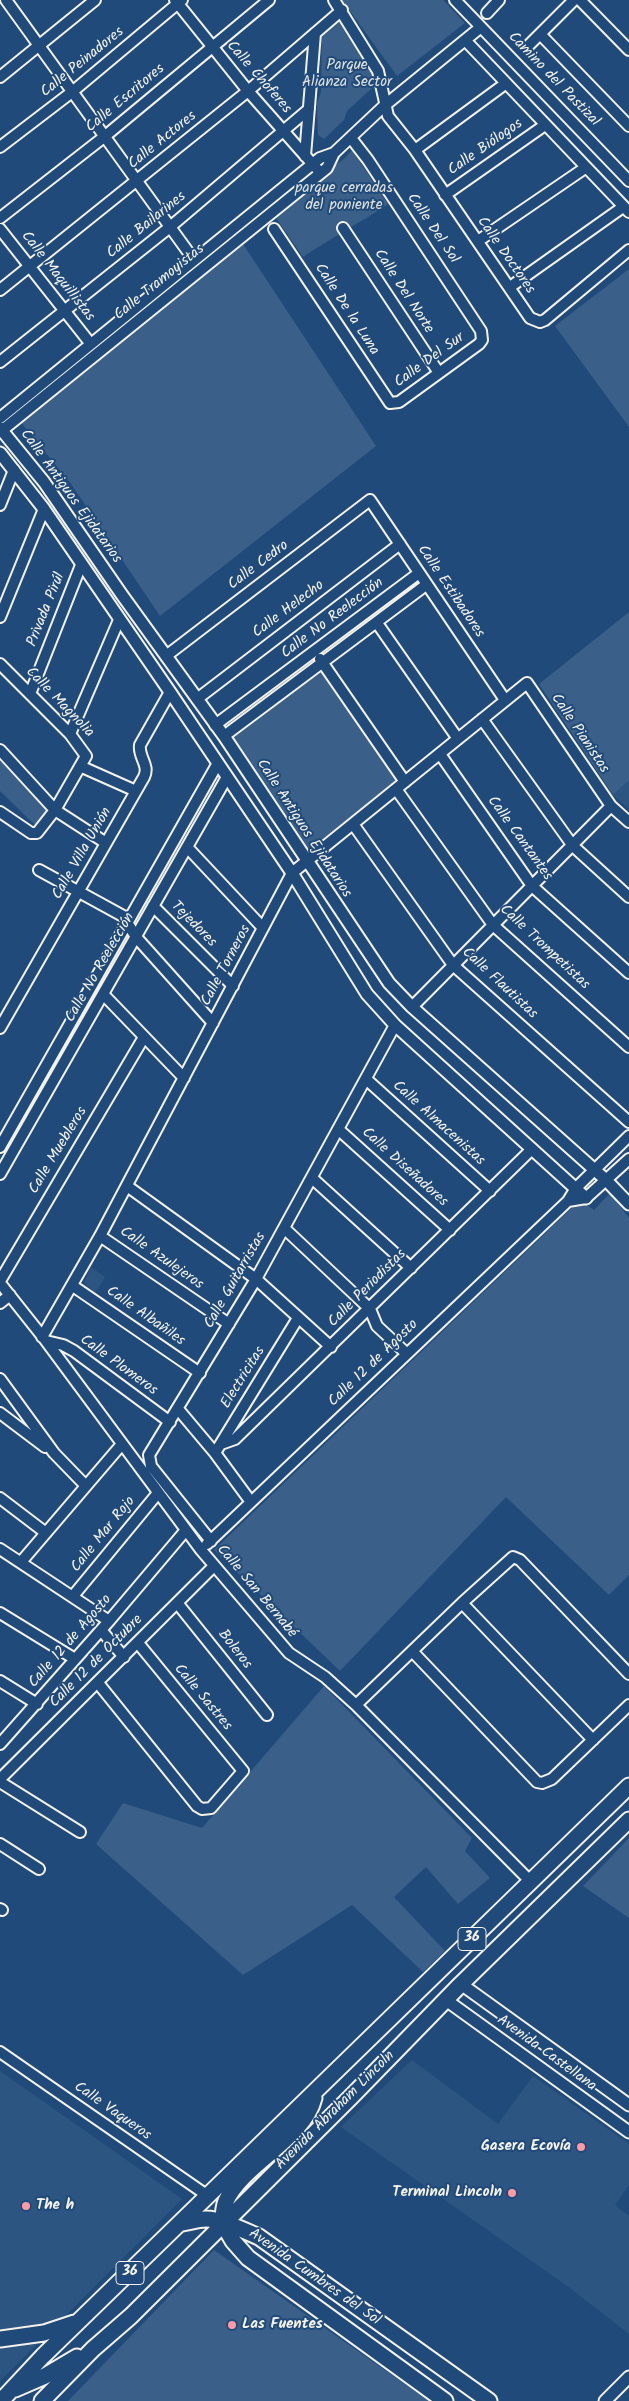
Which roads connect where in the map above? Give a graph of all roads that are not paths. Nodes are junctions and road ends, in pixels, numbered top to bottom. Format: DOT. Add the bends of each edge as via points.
graph roads {
  1 [pos="6,0"];
  2 [pos="95,0"];
  3 [pos="269,0"];
  4 [pos="334,0"];
  5 [pos="455,0"];
  6 [pos="499,0"];
  7 [pos="574,0"];
  8 [pos="580,0"];
  9 [pos="178,1"];
  10 [pos="342,10"];
  11 [pos="487,13"];
  12 [pos="481,27"];
  13 [pos="315,34"];
  14 [pos="540,34"];
  15 [pos="465,40"];
  16 [pos="211,46"];
  17 [pos="527,47"];
  18 [pos="38,48"];
  19 [pos="629,50"];
  20 [pos="0,77"];
  21 [pos="505,84"];
  22 [pos="248,91"];
  23 [pos="72,92"];
  24 [pos="384,106"];
  25 [pos="309,109"];
  26 [pos="545,126"];
  27 [pos="629,126"];
  28 [pos="284,131"];
  29 [pos="104,137"];
  30 [pos="351,138"];
  31 [pos="0,147"];
  32 [pos="415,150"];
  33 [pos="334,153"];
  34 [pos="305,156"];
  35 [pos="313,164"];
  36 [pos="585,168"];
  37 [pos="320,173"];
  38 [pos="629,181"];
  39 [pos="137,182"];
  40 [pos="445,195"];
  41 [pos="626,209"];
  42 [pos="0,218"];
  43 [pos="170,227"];
  44 [pos="343,228"];
  45 [pos="0,229"];
  46 [pos="274,229"];
  47 [pos="478,241"];
  48 [pos="629,250"];
  49 [pos="194,260"];
  50 [pos="30,265"];
  51 [pos="510,288"];
  52 [pos="0,290"];
  53 [pos="65,311"];
  54 [pos="482,340"];
  55 [pos="90,343"];
  56 [pos="0,362"];
  57 [pos="439,373"];
  58 [pos="395,404"];
  59 [pos="0,418"];
  60 [pos="1,430"];
  61 [pos="0,453"];
  62 [pos="14,470"];
  63 [pos="370,500"];
  64 [pos="0,505"];
  65 [pos="44,509"];
  66 [pos="400,544"];
  67 [pos="81,565"];
  68 [pos="419,573"];
  69 [pos="426,585"];
  70 [pos="0,617"];
  71 [pos="119,620"];
  72 [pos="377,622"];
  73 [pos="315,652"];
  74 [pos="166,656"];
  75 [pos="323,663"];
  76 [pos="0,664"];
  77 [pos="526,683"];
  78 [pos="170,692"];
  79 [pos="30,694"];
  80 [pos="197,699"];
  81 [pos="504,700"];
  82 [pos="482,719"];
  83 [pos="216,724"];
  84 [pos="70,734"];
  85 [pos="224,736"];
  86 [pos="458,739"];
  87 [pos="0,750"];
  88 [pos="440,754"];
  89 [pos="218,763"];
  90 [pos="82,767"];
  91 [pos="227,777"];
  92 [pos="405,782"];
  93 [pos="396,789"];
  94 [pos="136,791"];
  95 [pos="611,806"];
  96 [pos="55,810"];
  97 [pos="0,812"];
  98 [pos="629,822"];
  99 [pos="353,824"];
  100 [pos="106,843"];
  101 [pos="573,846"];
  102 [pos="187,847"];
  103 [pos="306,862"];
  104 [pos="39,870"];
  105 [pos="292,874"];
  106 [pos="532,886"];
  107 [pos="78,891"];
  108 [pos="629,897"];
  109 [pos="153,906"];
  110 [pos="128,921"];
  111 [pos="493,925"];
  112 [pos="263,928"];
  113 [pos="136,937"];
  114 [pos="453,965"];
  115 [pos="629,974"];
  116 [pos="233,986"];
  117 [pos="103,994"];
  118 [pos="412,1007"];
  119 [pos="213,1023"];
  120 [pos="396,1025"];
  121 [pos="0,1028"];
  122 [pos="144,1037"];
  123 [pos="629,1047"];
  124 [pos="184,1078"];
  125 [pos="366,1079"];
  126 [pos="629,1122"];
  127 [pos="338,1129"];
  128 [pos="629,1136"];
  129 [pos="0,1147"];
  130 [pos="532,1149"];
  131 [pos="629,1159"];
  132 [pos="595,1170"];
  133 [pos="0,1174"];
  134 [pos="312,1178"];
  135 [pos="606,1180"];
  136 [pos="127,1186"];
  137 [pos="576,1188"];
  138 [pos="490,1191"];
  139 [pos="586,1198"];
  140 [pos="568,1201"];
  141 [pos="629,1204"];
  142 [pos="284,1228"];
  143 [pos="450,1230"];
  144 [pos="100,1236"];
  145 [pos="411,1268"];
  146 [pos="256,1279"];
  147 [pos="0,1282"];
  148 [pos="74,1286"];
  149 [pos="10,1295"];
  150 [pos="0,1303"];
  151 [pos="370,1309"];
  152 [pos="298,1318"];
  153 [pos="229,1324"];
  154 [pos="44,1339"];
  155 [pos="331,1347"];
  156 [pos="406,1354"];
  157 [pos="200,1373"];
  158 [pos="0,1379"];
  159 [pos="178,1409"];
  160 [pos="0,1413"];
  161 [pos="170,1422"];
  162 [pos="122,1444"];
  163 [pos="218,1448"];
  164 [pos="54,1453"];
  165 [pos="86,1486"];
  166 [pos="158,1492"];
  167 [pos="0,1498"];
  168 [pos="251,1502"];
  169 [pos="186,1530"];
  170 [pos="46,1533"];
  171 [pos="211,1541"];
  172 [pos="0,1549"];
  173 [pos="201,1550"];
  174 [pos="21,1562"];
  175 [pos="214,1566"];
  176 [pos="73,1596"];
  177 [pos="462,1603"];
  178 [pos="178,1604"];
  179 [pos="0,1613"];
  180 [pos="109,1621"];
  181 [pos="101,1630"];
  182 [pos="138,1643"];
  183 [pos="412,1651"];
  184 [pos="124,1657"];
  185 [pos="75,1659"];
  186 [pos="629,1674"];
  187 [pos="0,1681"];
  188 [pos="98,1683"];
  189 [pos="36,1704"];
  190 [pos="629,1705"];
  191 [pos="356,1706"];
  192 [pos="266,1716"];
  193 [pos="593,1740"];
  194 [pos="0,1744"];
  195 [pos="0,1780"];
  196 [pos="629,1786"];
  197 [pos="629,1820"];
  198 [pos="80,1832"];
  199 [pos="0,1844"];
  200 [pos="39,1869"];
  201 [pos="531,1882"];
  202 [pos="462,1950"];
  203 [pos="480,1966"];
  204 [pos="462,1984"];
  205 [pos="446,2000"];
  206 [pos="0,2052"];
  207 [pos="315,2092"];
  208 [pos="629,2104"];
  209 [pos="629,2132"];
  210 [pos="208,2196"];
  211 [pos="182,2223"];
  212 [pos="223,2224"];
  213 [pos="78,2322"];
  214 [pos="0,2339"];
  215 [pos="93,2349"];
  216 [pos="629,2377"];
  217 [pos="624,2390"];
  218 [pos="431,2391"];
  219 [pos="10,2396"];
  220 [pos="0,2401"];
  221 [pos="42,2401"];
  222 [pos="445,2401"];
  223 [pos="479,2401"];
  224 [pos="489,2401"];
  225 [pos="605,2401"];
  1 -- 18 [label="street"];
  2 -- 18 [label="street"];
  3 -- 16 [label="street, Calle Escritores"];
  4 -- 10 [label="street"];
  5 -- 12 [label="street, Camino del Pastizal"];
  6 -- 11 [label="street"];
  7 -- 14 [label="street"];
  8 -- 19 [label="street"];
  9 -- 16 [label="street, Calle Choferes"];
  9 -- 23 [label="street, Calle Peinadores"];
  10 -- 13 [label="street, Calle Actores"];
  10 -- 24 [label="street" via="378,71"];
  12 -- 15 [label="street, Calle Tramoyistas"];
  12 -- 38 [label="street, Camino del Pastizal"];
  13 -- 22 [label="street, Calle Actores"];
  13 -- 25 [label="street"];
  14 -- 17 [label="street"];
  14 -- 27 [label="street"];
  15 -- 21 [label="street"];
  15 -- 24 [label="street, Calle Tramoyistas"];
  16 -- 22 [label="street, Calle Choferes"];
  16 -- 29 [label="street, Calle Escritores"];
  18 -- 20 [label="street"];
  18 -- 23 [label="street"];
  21 -- 26 [label="street"];
  21 -- 32 [label="street"];
  22 -- 28 [label="street, Calle Choferes"];
  22 -- 39 [label="street, Calle Actores"];
  23 -- 29 [label="street"];
  23 -- 31 [label="street, Calle Peinadores"];
  24 -- 30 [label="street, Calle Tramoyistas"];
  24 -- 32 [label="street, Calle Doctores"];
  25 -- 28 [label="street, Calle Bailarines"];
  25 -- 34 [label="street"];
  26 -- 36 [label="street"];
  26 -- 40 [label="street, Calle Biólogos"];
  28 -- 34 [label="street, Calle Choferes"];
  28 -- 43 [label="street, Calle Bailarines"];
  29 -- 39 [label="street"];
  29 -- 42 [label="street, Calle Escritores"];
  30 -- 33 [label="street, Calle Tramoyistas"];
  30 -- 54 [label="street, Calle Del Sol" via="481,331"];
  32 -- 40 [label="street, Calle Doctores"];
  33 -- 35 [label="street, Calle Tramoyistas"];
  33 -- 37 [label="street, Calle Tramoyistas" via="327,168"];
  34 -- 35 [label="street, Calle Choferes"];
  35 -- 37 [label="street, Calle Choferes"];
  35 -- 49 [label="street, Calle Tramoyistas"];
  36 -- 41 [label="street"];
  36 -- 47 [label="street"];
  37 -- 60 [label="street, Calle Tramoyistas"];
  39 -- 43 [label="street"];
  39 -- 50 [label="street, Calle Actores"];
  40 -- 47 [label="street, Calle Doctores"];
  41 -- 51 [label="street"];
  43 -- 49 [label="street"];
  43 -- 53 [label="street, Calle Bailarines"];
  44 -- 57 [label="street, Calle Del Norte"];
  45 -- 50 [label="street, Calle Maquillistas"];
  46 -- 58 [label="street, Calle De la Luna" via="386,400"];
  47 -- 51 [label="street, Calle Doctores"];
  48 -- 51 [label="street, Calle Doctores" via="540,322 530,318"];
  49 -- 55 [label="street, Calle Tramoyistas"];
  50 -- 52 [label="street, Calle Actores"];
  50 -- 53 [label="street, Calle Maquillistas"];
  53 -- 55 [label="street, Calle Maquillistas"];
  53 -- 56 [label="street, Calle Bailarines"];
  54 -- 57 [label="street, Calle Del Sur"];
  55 -- 59 [label="street, Calle Tramoyistas"];
  57 -- 58 [label="street, Calle Del Sur"];
  60 -- 74 [label="street, Calle Antiguos Ejidatarios" via="44,482"];
  61 -- 62 [label="street, Calle Antiguos Ejidatarios"];
  62 -- 64 [label="street"];
  62 -- 65 [label="street, Calle Antiguos Ejidatarios"];
  63 -- 66 [label="street, Calle Estibadores"];
  63 -- 74 [label="street, Calle Cedro"];
  65 -- 67 [label="street, Calle Antiguos Ejidatarios"];
  65 -- 70 [label="street"];
  66 -- 68 [label="street, Calle Estibadores"];
  66 -- 80 [label="street, Calle Helecho"];
  67 -- 71 [label="street, Calle Antiguos Ejidatarios"];
  67 -- 79 [label="street, Privada Pirúl"];
  68 -- 69 [label="street, Calle Estibadores"];
  68 -- 73 [label="street, Calle No Reelección"];
  69 -- 72 [label="street, Calle No Reelección"];
  69 -- 81 [label="street, Calle Estibadores"];
  71 -- 78 [label="street, Calle Antiguos Ejidatarios"];
  71 -- 84 [label="street"];
  72 -- 75 [label="street, Calle No Reelección"];
  72 -- 86 [label="street"];
  73 -- 75 [label="street"];
  73 -- 83 [label="street, Calle No Reelección"];
  74 -- 80 [label="street, Calle Antiguos Ejidatarios"];
  75 -- 85 [label="street, Calle No Reelección"];
  75 -- 92 [label="street"];
  76 -- 79 [label="street, Calle Magnolia"];
  77 -- 81 [label="street, Calle Torneros"];
  77 -- 95 [label="street, Calle Pianistas"];
  78 -- 89 [label="street, Calle Antiguos Ejidatarios"];
  78 -- 94 [label="street, Calle Villa Unión" via="140,745 146,772"];
  79 -- 84 [label="street, Calle Magnolia"];
  80 -- 83 [label="street, Calle Antiguos Ejidatarios"];
  81 -- 82 [label="street, Calle Torneros"];
  82 -- 86 [label="street, Calle Torneros"];
  82 -- 101 [label="street"];
  83 -- 85 [label="street, Calle Antiguos Ejidatarios"];
  84 -- 90 [label="street, Calle Magnolia" via="86,753"];
  85 -- 103 [label="street, Calle Antiguos Ejidatarios"];
  86 -- 88 [label="street, Calle Torneros"];
  87 -- 96 [label="street"];
  88 -- 92 [label="street, Calle Torneros"];
  88 -- 106 [label="street, Calle Cantantes"];
  89 -- 91 [label="street, Calle Antiguos Ejidatarios"];
  89 -- 110 [label="street, Calle No Reelección"];
  90 -- 94 [label="street"];
  90 -- 96 [label="street"];
  91 -- 102 [label="street, Calle No Reelección"];
  91 -- 105 [label="street, Calle Antiguos Ejidatarios"];
  92 -- 93 [label="street, Calle Torneros"];
  93 -- 99 [label="street, Calle Torneros"];
  93 -- 111 [label="street, Calle Trompetistas"];
  94 -- 100 [label="street, Calle Villa Unión"];
  95 -- 98 [label="street, Calle Pianistas"];
  95 -- 101 [label="street"];
  96 -- 97 [label="street" via="37,833 31,833"];
  96 -- 100 [label="street"];
  99 -- 103 [label="street, Calle Torneros"];
  99 -- 114 [label="street, Calle Flautistas"];
  100 -- 107 [label="street, Calle Villa Unión"];
  101 -- 106 [label="street"];
  101 -- 108 [label="street"];
  102 -- 109 [label="street, Calle No Reelección"];
  102 -- 112 [label="street"];
  103 -- 105 [label="street, Calle Torneros"];
  103 -- 118 [label="street, Calle Antiguos Ejidatarios" via="388,983"];
  104 -- 107 [label="street"];
  105 -- 112 [label="street, Calle Torneros"];
  105 -- 120 [label="street, Calle Antiguos Ejidatarios" via="367,994"];
  106 -- 111 [label="street"];
  106 -- 115 [label="street, Calle Cantantes"];
  107 -- 110 [label="street"];
  107 -- 121 [label="street, Calle Villa Unión"];
  109 -- 113 [label="street, Calle No Reelección"];
  109 -- 116 [label="street, Tejedores"];
  110 -- 113 [label="street"];
  110 -- 129 [label="street, Calle No Reelección"];
  111 -- 114 [label="street"];
  111 -- 123 [label="street, Calle Trompetistas"];
  112 -- 116 [label="street, Calle Torneros"];
  113 -- 117 [label="street, Calle No Reelección"];
  113 -- 119 [label="street"];
  114 -- 118 [label="street"];
  114 -- 126 [label="street, Calle Flautistas"];
  116 -- 119 [label="street, Calle Torneros"];
  117 -- 122 [label="street"];
  117 -- 133 [label="street, Calle No Reelección"];
  118 -- 132 [label="street, Calle Antiguos Ejidatarios"];
  119 -- 124 [label="street, Calle Torneros"];
  120 -- 125 [label="street, Calle Guitarristas"];
  120 -- 130 [label="street, Calle Antiguos Ejidatarios"];
  122 -- 124 [label="street"];
  122 -- 147 [label="street, Calle Muebleros"];
  124 -- 136 [label="street, Calle Torneros"];
  125 -- 127 [label="street, Calle Guitarristas"];
  125 -- 138 [label="street, Calle Almacenistas"];
  127 -- 134 [label="street, Calle Guitarristas"];
  127 -- 143 [label="street, Calle Diseñadores"];
  128 -- 132 [label="street, Calle 12 de Agosto"];
  130 -- 137 [label="street, Calle Antiguos Ejidatarios"];
  130 -- 138 [label="street, Calle Periodistas"];
  131 -- 135 [label="street"];
  132 -- 135 [label="street, Calle Antiguos Ejidatarios"];
  132 -- 137 [label="street, Calle 12 de Agosto"];
  134 -- 142 [label="street, Calle Guitarristas"];
  134 -- 145 [label="street"];
  135 -- 139 [label="street"];
  135 -- 141 [label="street, Calle Antiguos Ejidatarios"];
  136 -- 144 [label="street, Calle Torneros"];
  136 -- 146 [label="street"];
  137 -- 139 [label="street, Calle Antiguos Ejidatarios"];
  137 -- 140 [label="street, Calle 12 de Agosto"];
  138 -- 143 [label="street, Calle Periodistas"];
  139 -- 140 [label="street"];
  140 -- 156 [label="street, Calle 12 de Agosto"];
  142 -- 146 [label="street, Calle Guitarristas"];
  142 -- 151 [label="street"];
  143 -- 145 [label="street, Calle Periodistas"];
  144 -- 148 [label="street, Calle Torneros"];
  144 -- 153 [label="street, Calle Azulejeros"];
  145 -- 151 [label="street, Calle Periodistas"];
  146 -- 152 [label="street"];
  146 -- 153 [label="street, Calle Guitarristas"];
  147 -- 149 [label="street, Calle San Bernabé"];
  148 -- 154 [label="street, Calle Torneros"];
  148 -- 157 [label="street, Calle Albañiles"];
  149 -- 150 [label="street"];
  149 -- 154 [label="street, Calle San Bernabé"];
  151 -- 155 [label="street, Calle Periodistas"];
  151 -- 156 [label="street" via="377,1326"];
  152 -- 155 [label="street"];
  152 -- 163 [label="street, Electricitas"];
  153 -- 157 [label="street, Calle Guitarristas"];
  154 -- 161 [label="street, Calle Plomeros" via="74,1351"];
  154 -- 162 [label="street, Calle San Bernabé"];
  155 -- 163 [label="street, Calle Periodistas" via="235,1439"];
  156 -- 168 [label="street, Calle 12 de Agosto"];
  157 -- 159 [label="street, Calle Guitarristas"];
  158 -- 164 [label="street"];
  159 -- 161 [label="street, Calle Guitarristas"];
  159 -- 163 [label="street"];
  160 -- 164 [label="street"];
  161 -- 171 [label="street, Calle Guitarristas" via="151,1450 149,1461"];
  162 -- 165 [label="street"];
  162 -- 166 [label="street, Calle San Bernabé"];
  163 -- 168 [label="street"];
  164 -- 165 [label="street"];
  165 -- 170 [label="street"];
  166 -- 169 [label="street, Calle San Bernabé"];
  166 -- 176 [label="street, Calle Mar Rojo"];
  167 -- 170 [label="street"];
  168 -- 171 [label="street, Calle 12 de Agosto"];
  169 -- 173 [label="street, Calle San Bernabé"];
  169 -- 180 [label="street, Calle 12 de Agosto"];
  170 -- 174 [label="street"];
  171 -- 173 [label="street, Calle 12 de Agosto"];
  172 -- 174 [label="street"];
  173 -- 175 [label="street, Calle San Bernabé"];
  174 -- 176 [label="street"];
  175 -- 178 [label="street, Calle 12 de Octubre"];
  175 -- 191 [label="street, Calle San Bernabé" via="289,1653 325,1677"];
  176 -- 180 [label="street"];
  177 -- 183 [label="street"];
  177 -- 186 [label="street" via="509,1559 516,1557"];
  177 -- 193 [label="street"];
  178 -- 182 [label="street, Calle 12 de Octubre"];
  178 -- 192 [label="street, Boleros"];
  179 -- 185 [label="street"];
  180 -- 181 [label="street, Calle 12 de Agosto"];
  181 -- 184 [label="street"];
  181 -- 185 [label="street, Calle 12 de Agosto"];
  182 -- 184 [label="street, Calle 12 de Octubre"];
  182 -- 188 [label="street, Calle Sastres" via="244,1771 211,1808 199,1807"];
  183 -- 191 [label="street"];
  183 -- 193 [label="street" via="537,1782 552,1779"];
  184 -- 188 [label="street, Calle 12 de Octubre"];
  185 -- 189 [label="street, Calle 12 de Agosto"];
  187 -- 189 [label="street"];
  188 -- 195 [label="street, Calle 12 de Octubre"];
  189 -- 194 [label="street, Calle 12 de Agosto"];
  190 -- 193 [label="street"];
  191 -- 201 [label="street, Calle San Bernabé"];
  195 -- 198 [label="street"];
  196 -- 201 [label="main road, 36"];
  197 -- 203 [label="main road, Avenida Abraham Lincoln / 36"];
  199 -- 200 [label="street"];
  201 -- 202 [label="main road, 36"];
  202 -- 203 [label="main road"];
  202 -- 207 [label="main road, 36"];
  203 -- 204 [label="main road, Avenida Abraham Lincoln / 36"];
  204 -- 205 [label="main road, Avenida Abraham Lincoln / 36"];
  204 -- 208 [label="street, Avenida Castellana"];
  205 -- 209 [label="street, Avenida Castellana"];
  205 -- 212 [label="main road, Avenida Abraham Lincoln / 36"];
  206 -- 210 [label="street, Calle Vaqueros"];
  207 -- 210 [label="main road, 36"];
  207 -- 212 [label="main road" via="308,2112 299,2124 230,2194 224,2208"];
  210 -- 211 [label="main road, 36"];
  211 -- 212 [label="main road" via="206,2219"];
  211 -- 213 [label="main road, 36"];
  212 -- 215 [label="main road, Avenida Abraham Lincoln / 36" via="131,2316"];
  212 -- 218 [label="main road, Avenida Cumbres del Sol" via="232,2241 248,2258"];
  212 -- 224 [label="main road, Avenida Cumbres del Sol" via="241,2228 259,2238"];
  213 -- 214 [label="main road" via="44,2333"];
  213 -- 219 [label="main road, 36"];
  215 -- 219 [label="main road"];
  215 -- 221 [label="main road, Avenida Abraham Lincoln / 36"];
  216 -- 217 [label="street"];
  217 -- 225 [label="street"];
  218 -- 222 [label="main road, Avenida Cumbres del Sol"];
  218 -- 223 [label="main road" via="444,2380"];
  219 -- 220 [label="main road, 36"];
}
